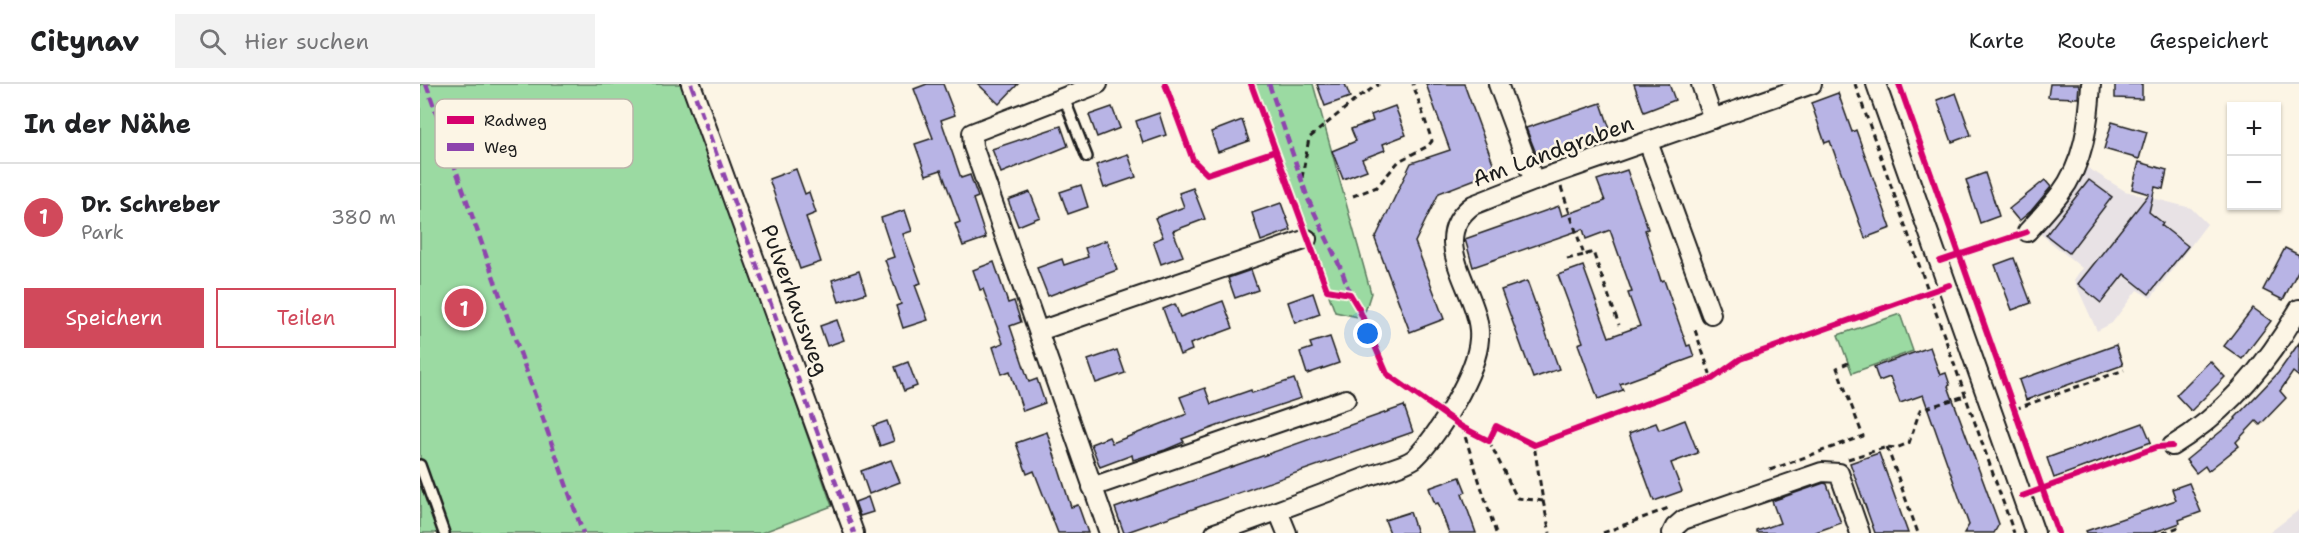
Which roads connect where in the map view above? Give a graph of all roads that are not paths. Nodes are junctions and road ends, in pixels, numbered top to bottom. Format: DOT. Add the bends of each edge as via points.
graph roads {
  1 [pos="691,84"];
  2 [pos="1098,84"];
  3 [pos="1498,84"];
  4 [pos="1701,84"];
  5 [pos="1812,84"];
  6 [pos="1876,84"];
  7 [pos="2091,84"];
  8 [pos="1064,98"];
  9 [pos="1713,120"];
  10 [pos="1648,142"];
  11 [pos="1087,157"];
  12 [pos="1534,181"];
  13 [pos="2027,232"];
  14 [pos="1307,239"];
  15 [pos="2299,309"];
  16 [pos="1711,314"];
  17 [pos="1039,331"];
  18 [pos="1346,399"];
  19 [pos="2172,446"];
  20 [pos="420,465"];
  21 [pos="1092,487"];
  22 [pos="1278,511"];
  23 [pos="444,533"];
  24 [pos="854,533"];
  25 [pos="1109,533"];
  26 [pos="1215,533"];
  27 [pos="1287,533"];
  28 [pos="1672,533"];
  29 [pos="1860,533"];
  30 [pos="2035,533"];
  1 -- 24 [label="street, Pulverhausweg"];
  2 -- 8 [label="street"];
  3 -- 12 [label="street"];
  4 -- 9 [label="street"];
  5 -- 9 [label="street, Am Landgraben"];
  6 -- 30 [label="street"];
  7 -- 13 [label="street" via="2085,142 2072,175"];
  8 -- 11 [label="lane"];
  8 -- 17 [label="street" via="972,133 973,146"];
  9 -- 10 [label="street, Am Landgraben"];
  10 -- 12 [label="street, Am Landgraben"];
  10 -- 16 [label="street"];
  12 -- 22 [label="street, Am Landgraben" via="1473,205 1454,230 1452,242 1475,314 1479,340 1467,382 1414,459"];
  14 -- 17 [label="street"];
  15 -- 19 [label="street" via="2250,381"];
  17 -- 21 [label="street"];
  18 -- 21 [label="street"];
  20 -- 23 [label="lane"];
  21 -- 25 [label="street"];
  22 -- 26 [label="street, Am Landgraben"];
  22 -- 27 [label="street"];
  28 -- 29 [label="street" via="1683,520 1822,471 1839,473"];
}
